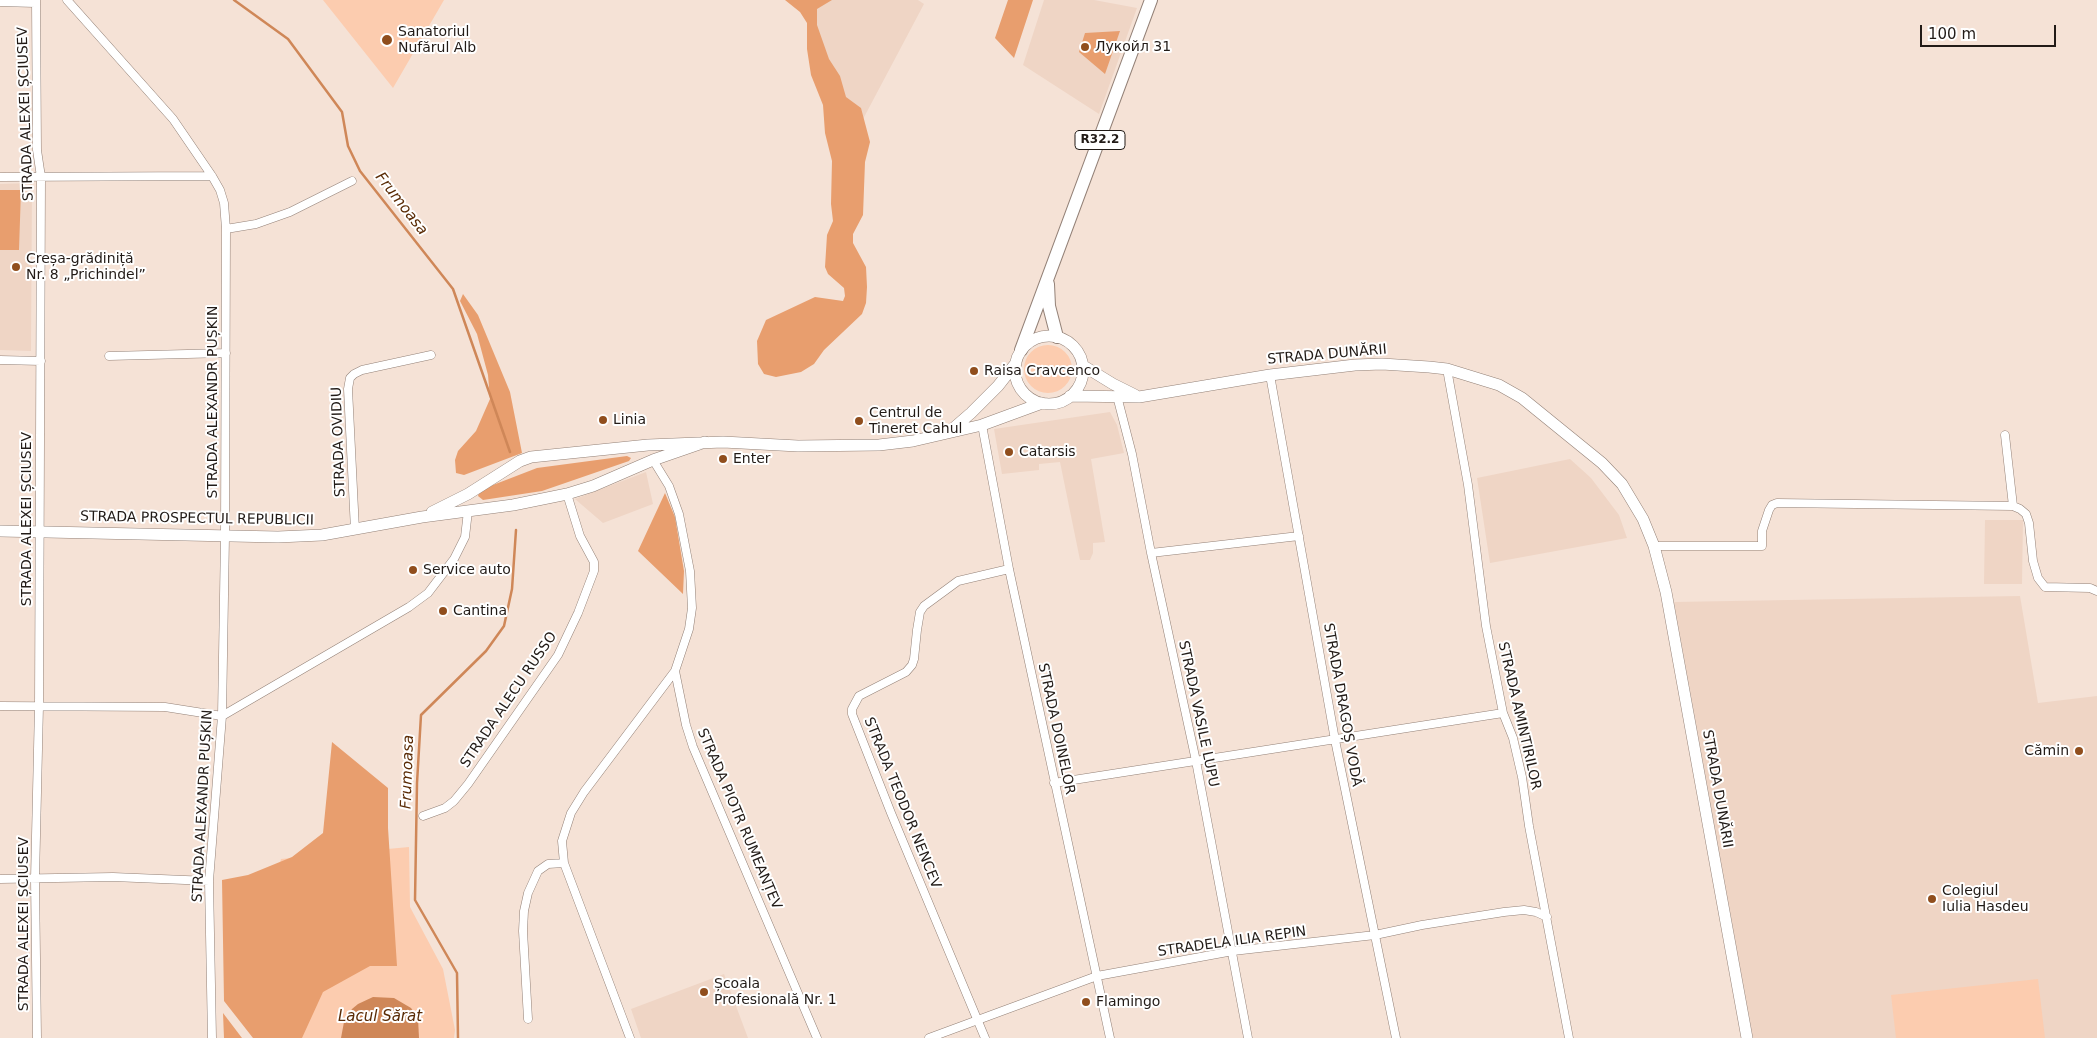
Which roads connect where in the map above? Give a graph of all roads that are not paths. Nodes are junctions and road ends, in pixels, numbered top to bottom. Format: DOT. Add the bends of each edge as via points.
graph roads {
  1 [pos="67,0"];
  2 [pos="1151,0"];
  3 [pos="0,2"];
  4 [pos="36,2"];
  5 [pos="212,176"];
  6 [pos="0,177"];
  7 [pos="41,177"];
  8 [pos="352,181"];
  9 [pos="226,230"];
  10 [pos="1047,279"];
  11 [pos="1057,337"];
  12 [pos="226,353"];
  13 [pos="431,355"];
  14 [pos="109,356"];
  15 [pos="1019,356"];
  16 [pos="0,360"];
  17 [pos="41,361"];
  18 [pos="1082,365"];
  19 [pos="1447,369"];
  20 [pos="1270,375"];
  21 [pos="1070,396"];
  22 [pos="1117,396"];
  23 [pos="1139,397"];
  24 [pos="1042,403"];
  25 [pos="982,425"];
  26 [pos="945,434"];
  27 [pos="2005,435"];
  28 [pos="705,442"];
  29 [pos="628,447"];
  30 [pos="653,460"];
  31 [pos="631,470"];
  32 [pos="473,491"];
  33 [pos="568,494"];
  34 [pos="2013,506"];
  35 [pos="473,510"];
  36 [pos="422,517"];
  37 [pos="355,530"];
  38 [pos="0,531"];
  39 [pos="39,532"];
  40 [pos="225,536"];
  41 [pos="1299,536"];
  42 [pos="1654,546"];
  43 [pos="1151,553"];
  44 [pos="1009,569"];
  45 [pos="2097,590"];
  46 [pos="675,672"];
  47 [pos="0,706"];
  48 [pos="39,706"];
  49 [pos="1503,713"];
  50 [pos="222,716"];
  51 [pos="1335,740"];
  52 [pos="1196,761"];
  53 [pos="1054,783"];
  54 [pos="423,816"];
  55 [pos="564,863"];
  56 [pos="34,878"];
  57 [pos="0,879"];
  58 [pos="209,881"];
  59 [pos="1547,917"];
  60 [pos="1375,935"];
  61 [pos="1233,952"];
  62 [pos="1098,976"];
  63 [pos="978,1018"];
  64 [pos="528,1019"];
  65 [pos="38,1038"];
  66 [pos="212,1038"];
  67 [pos="630,1038"];
  68 [pos="818,1038"];
  69 [pos="929,1038"];
  70 [pos="985,1038"];
  71 [pos="1110,1038"];
  72 [pos="1248,1038"];
  73 [pos="1396,1038"];
  74 [pos="1569,1038"];
  75 [pos="1747,1038"];
  1 -- 5 [label="street, STRADA ALEXANDR PUȘKIN" via="173,119"];
  2 -- 10 [label="main road, R32.2"];
  3 -- 4 [label="street"];
  4 -- 7 [label="street, STRADA ALEXEI ȘCIUSEV" via="37,150"];
  5 -- 7 [label="street"];
  5 -- 9 [label="street, STRADA ALEXANDR PUȘKIN" via="224,203"];
  6 -- 7 [label="street"];
  7 -- 17 [label="street, STRADA ALEXEI ȘCIUSEV"];
  8 -- 9 [label="street" via="290,212"];
  9 -- 12 [label="street, STRADA ALEXANDR PUȘKIN"];
  10 -- 11 [label="main road, R32.2" via="1049,306"];
  10 -- 15 [label="main road, R32.2"];
  11 -- 15 [label="main road" via="1040,337 1030,342"];
  11 -- 18 [label="main road" via="1074,347"];
  12 -- 14 [label="street"];
  12 -- 40 [label="street, STRADA ALEXANDR PUȘKIN"];
  13 -- 37 [label="street, STRADA OVIDIU" via="362,370 350,378"];
  15 -- 24 [label="main road" via="1015,373 1020,388"];
  15 -- 26 [label="main road, STRADA PROSPECTUL REPUBLICII" via="998,386"];
  16 -- 17 [label="street"];
  17 -- 39 [label="street, STRADA ALEXEI ȘCIUSEV"];
  18 -- 21 [label="main road" via="1079,384"];
  18 -- 23 [label="main road"];
  19 -- 20 [label="main road, STRADA DUNĂRII" via="1382,364"];
  19 -- 42 [label="main road, STRADA DUNĂRII" via="1500,385 1522,398 1602,463 1622,484 1643,519"];
  19 -- 49 [label="street, STRADA AMINTIRILOR" via="1474,524 1486,626"];
  20 -- 23 [label="main road, STRADA DUNĂRII"];
  20 -- 41 [label="street, STRADA DRAGOȘ VODĂ"];
  21 -- 22 [label="main road, STRADA DUNĂRII"];
  21 -- 24 [label="main road" via="1057,402"];
  22 -- 23 [label="main road, STRADA DUNĂRII"];
  22 -- 43 [label="street, STRADA VASILE LUPU"];
  24 -- 25 [label="main road, STRADA PROSPECTUL REPUBLICII"];
  25 -- 26 [label="main road, STRADA PROSPECTUL REPUBLICII"];
  25 -- 44 [label="street, STRADA DOINELOR"];
  26 -- 28 [label="main road, STRADA PROSPECTUL REPUBLICII" via="914,441 860,446"];
  27 -- 34 [label="street"];
  28 -- 29 [label="main road, STRADA PROSPECTUL REPUBLICII"];
  28 -- 30 [label="main road, STRADA PROSPECTUL REPUBLICII"];
  29 -- 31 [label="main road" via="638,459"];
  29 -- 32 [label="main road, STRADA PROSPECTUL REPUBLICII" via="525,459"];
  30 -- 31 [label="main road, STRADA PROSPECTUL REPUBLICII"];
  30 -- 46 [label="street, STRADA PIOTR RUMEANȚEV" via="669,486 679,514 690,571 692,608 689,629"];
  31 -- 33 [label="main road, STRADA PROSPECTUL REPUBLICII"];
  32 -- 35 [label="main road"];
  32 -- 36 [label="main road, STRADA PROSPECTUL REPUBLICII"];
  33 -- 35 [label="main road, STRADA PROSPECTUL REPUBLICII"];
  33 -- 54 [label="street, STRADA ALECU RUSSO" via="580,536 594,562 594,572 575,620 558,655 468,784 445,808"];
  34 -- 42 [label="street" via="1777,503 1769,510 1762,532 1762,546"];
  34 -- 45 [label="street" via="2026,514 2033,561 2038,578 2045,586"];
  35 -- 36 [label="main road, STRADA PROSPECTUL REPUBLICII"];
  35 -- 50 [label="street" via="454,559 428,593"];
  36 -- 37 [label="main road, STRADA PROSPECTUL REPUBLICII"];
  37 -- 40 [label="main road, STRADA PROSPECTUL REPUBLICII" via="302,537"];
  38 -- 39 [label="main road, STRADA PROSPECTUL REPUBLICII"];
  39 -- 40 [label="main road, STRADA PROSPECTUL REPUBLICII"];
  39 -- 48 [label="street, STRADA ALEXEI ȘCIUSEV"];
  40 -- 50 [label="street, STRADA ALEXANDR PUȘKIN"];
  41 -- 43 [label="street"];
  41 -- 51 [label="street, STRADA DRAGOȘ VODĂ"];
  42 -- 75 [label="main road, STRADA DUNĂRII" via="1668,601"];
  43 -- 52 [label="street, STRADA VASILE LUPU"];
  44 -- 53 [label="street, STRADA DOINELOR"];
  44 -- 63 [label="street, STRADA TEODOR NENCEV" via="958,581 924,606 916,630 912,665 906,672 859,696 852,709 891,813"];
  46 -- 55 [label="street" via="571,813 562,841"];
  46 -- 68 [label="street, STRADA PIOTR RUMEANȚEV" via="693,747"];
  47 -- 48 [label="street"];
  48 -- 50 [label="street" via="165,707"];
  48 -- 56 [label="street, STRADA ALEXEI ȘCIUSEV"];
  49 -- 51 [label="street"];
  49 -- 59 [label="street, STRADA AMINTIRILOR" via="1513,738"];
  50 -- 58 [label="street, STRADA ALEXANDR PUȘKIN"];
  51 -- 52 [label="street"];
  51 -- 60 [label="street, STRADA DRAGOȘ VODĂ"];
  52 -- 53 [label="street"];
  52 -- 61 [label="street, STRADA VASILE LUPU"];
  53 -- 62 [label="street, STRADA DOINELOR"];
  55 -- 64 [label="street" via="548,864 538,870 528,893 523,930"];
  55 -- 67 [label="street"];
  56 -- 57 [label="street"];
  56 -- 58 [label="street"];
  56 -- 65 [label="street, STRADA ALEXEI ȘCIUSEV"];
  58 -- 66 [label="street, STRADA ALEXANDR PUȘKIN"];
  59 -- 60 [label="street, STRADELA ILIA REPIN" via="1524,910 1504,912"];
  59 -- 74 [label="street, STRADA AMINTIRILOR"];
  60 -- 61 [label="street, STRADELA ILIA REPIN"];
  60 -- 73 [label="street, STRADA DRAGOȘ VODĂ"];
  61 -- 62 [label="street, STRADELA ILIA REPIN"];
  61 -- 72 [label="street, STRADA VASILE LUPU"];
  62 -- 63 [label="street, STRADELA ILIA REPIN"];
  62 -- 71 [label="street, STRADA DOINELOR"];
  63 -- 69 [label="street, STRADELA ILIA REPIN"];
  63 -- 70 [label="street, STRADA TEODOR NENCEV"];
}
